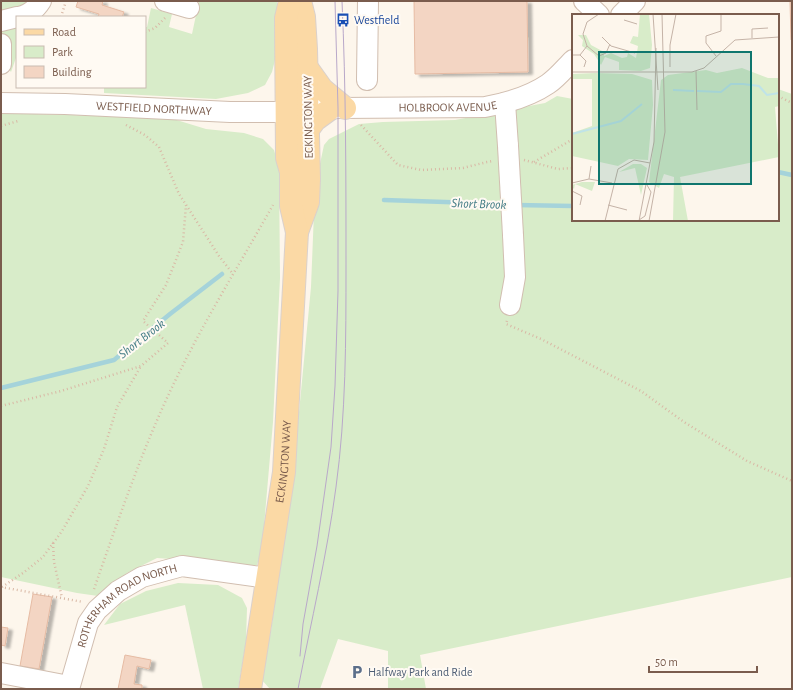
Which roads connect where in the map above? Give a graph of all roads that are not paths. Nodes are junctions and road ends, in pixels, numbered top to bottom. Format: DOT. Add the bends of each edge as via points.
graph roads {
  1 [pos="41,1"];
  2 [pos="290,1"];
  3 [pos="300,1"];
  4 [pos="368,1"];
  5 [pos="584,1"];
  6 [pos="635,1"];
  7 [pos="167,2"];
  8 [pos="189,8"];
  9 [pos="598,14"];
  10 [pos="622,14"];
  11 [pos="25,16"];
  12 [pos="16,17"];
  13 [pos="1,21"];
  14 [pos="1,44"];
  15 [pos="572,61"];
  16 [pos="1,64"];
  17 [pos="307,68"];
  18 [pos="367,80"];
  19 [pos="1,103"];
  20 [pos="505,103"];
  21 [pos="338,109"];
  22 [pos="286,112"];
  23 [pos="308,120"];
  24 [pos="291,172"];
  25 [pos="297,232"];
  26 [pos="510,305"];
  27 [pos="268,578"];
  28 [pos="1,673"];
  29 [pos="69,688"];
  30 [pos="250,689"];
  1 -- 11 [label="street"];
  2 -- 22 [label="main road, ECKINGTON WAY" via="286,18"];
  3 -- 17 [label="main road, ECKINGTON WAY" via="304,17"];
  4 -- 18 [label="street"];
  5 -- 9 [label="street"];
  6 -- 10 [label="street"];
  7 -- 8 [label="street"];
  12 -- 13 [label="street"];
  14 -- 16 [label="street"];
  15 -- 20 [label="street, HOLBROOK AVENUE" via="548,84"];
  17 -- 21 [label="main road"];
  17 -- 23 [label="main road, ECKINGTON WAY"];
  19 -- 22 [label="street, WESTFIELD NORTHWAY"];
  20 -- 21 [label="street, HOLBROOK AVENUE" via="485,107"];
  20 -- 26 [label="street, bridge" via="512,153 515,276"];
  21 -- 23 [label="main road" via="315,120"];
  22 -- 23 [label="street, WESTFIELD NORTHWAY"];
  22 -- 24 [label="main road, ECKINGTON WAY" via="287,158"];
  23 -- 24 [label="main road"];
  23 -- 25 [label="main road, ECKINGTON WAY" via="308,202"];
  24 -- 25 [label="main road, ECKINGTON WAY" via="291,206"];
  25 -- 27 [label="main road, ECKINGTON WAY" via="284,472"];
  27 -- 29 [label="street, ROTHERHAM ROAD NORTH" via="182,566 142,577 93,606"];
  27 -- 30 [label="main road, ECKINGTON WAY"];
  28 -- 29 [label="street"];
}
